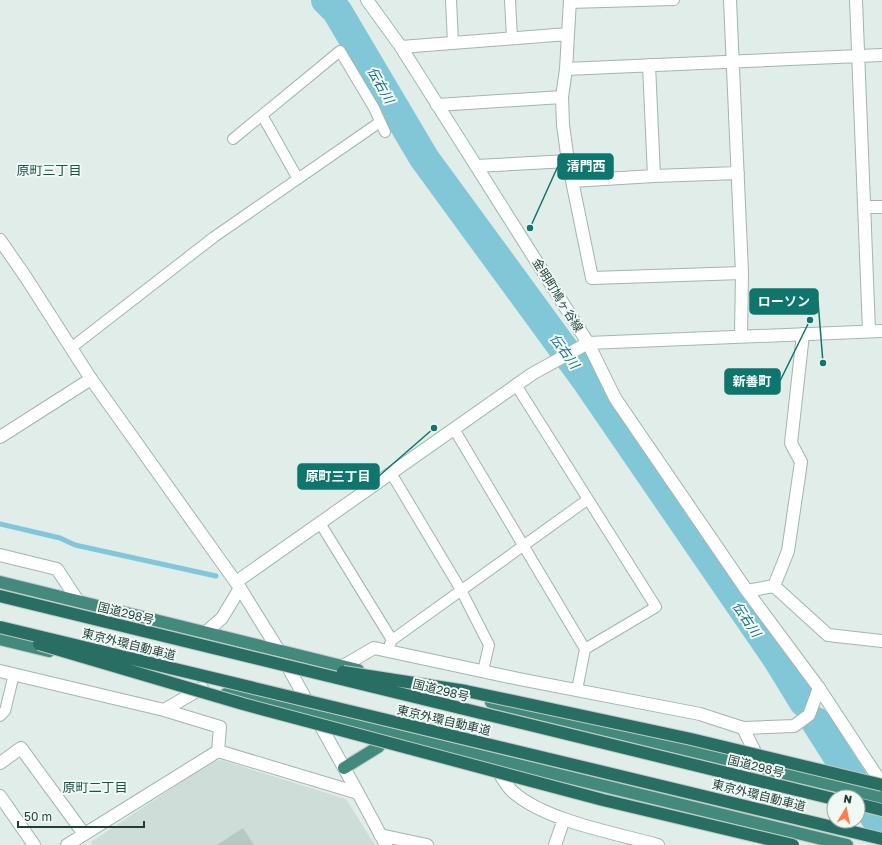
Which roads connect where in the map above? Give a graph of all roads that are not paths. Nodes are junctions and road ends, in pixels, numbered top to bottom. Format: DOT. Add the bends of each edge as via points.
graph roads {
  1 [pos="367,0"];
  2 [pos="451,0"];
  3 [pos="510,0"];
  4 [pos="674,0"];
  5 [pos="730,0"];
  6 [pos="856,0"];
  7 [pos="570,2"];
  8 [pos="568,34"];
  9 [pos="512,38"];
  10 [pos="453,43"];
  11 [pos="401,47"];
  12 [pos="882,55"];
  13 [pos="858,56"];
  14 [pos="733,62"];
  15 [pos="649,65"];
  16 [pos="566,69"];
  17 [pos="562,97"];
  18 [pos="437,105"];
  19 [pos="262,115"];
  20 [pos="380,122"];
  21 [pos="384,132"];
  22 [pos="233,139"];
  23 [pos="568,161"];
  24 [pos="476,166"];
  25 [pos="738,173"];
  26 [pos="654,176"];
  27 [pos="298,179"];
  28 [pos="572,181"];
  29 [pos="864,207"];
  30 [pos="882,207"];
  31 [pos="0,240"];
  32 [pos="742,273"];
  33 [pos="869,331"];
  34 [pos="882,331"];
  35 [pos="803,334"];
  36 [pos="741,336"];
  37 [pos="588,343"];
  38 [pos="71,348"];
  39 [pos="91,379"];
  40 [pos="516,385"];
  41 [pos="454,429"];
  42 [pos="0,437"];
  43 [pos="391,474"];
  44 [pos="588,500"];
  45 [pos="320,522"];
  46 [pos="524,545"];
  47 [pos="0,555"];
  48 [pos="0,582"];
  49 [pos="238,585"];
  50 [pos="774,586"];
  51 [pos="461,590"];
  52 [pos="747,591"];
  53 [pos="0,596"];
  54 [pos="78,601"];
  55 [pos="0,628"];
  56 [pos="0,632"];
  57 [pos="205,632"];
  58 [pos="0,639"];
  59 [pos="882,641"];
  60 [pos="390,645"];
  61 [pos="585,649"];
  62 [pos="278,651"];
  63 [pos="262,660"];
  64 [pos="343,666"];
  65 [pos="0,671"];
  66 [pos="483,671"];
  67 [pos="14,674"];
  68 [pos="202,688"];
  69 [pos="819,688"];
  70 [pos="576,690"];
  71 [pos="164,710"];
  72 [pos="313,714"];
  73 [pos="0,716"];
  74 [pos="743,728"];
  75 [pos="390,733"];
  76 [pos="218,751"];
  77 [pos="489,757"];
  78 [pos="0,763"];
  79 [pos="344,768"];
  80 [pos="763,768"];
  81 [pos="882,785"];
  82 [pos="358,793"];
  83 [pos="0,796"];
  84 [pos="826,797"];
  85 [pos="882,797"];
  86 [pos="866,806"];
  87 [pos="882,810"];
  88 [pos="564,819"];
  89 [pos="84,834"];
  90 [pos="383,840"];
  91 [pos="882,840"];
  92 [pos="817,842"];
  93 [pos="34,845"];
  94 [pos="67,845"];
  95 [pos="426,845"];
  96 [pos="555,845"];
  97 [pos="658,845"];
  98 [pos="793,845"];
  99 [pos="847,845"];
  1 -- 11 [label="street, 金明町鳩ヶ谷線"];
  2 -- 10 [label="lane"];
  3 -- 9 [label="lane"];
  4 -- 7 [label="lane"];
  5 -- 14 [label="street"];
  6 -- 13 [label="street"];
  7 -- 8 [label="street"];
  8 -- 9 [label="street"];
  8 -- 16 [label="street"];
  9 -- 10 [label="street"];
  10 -- 11 [label="street"];
  11 -- 18 [label="street, 金明町鳩ヶ谷線"];
  12 -- 13 [label="street"];
  13 -- 14 [label="street"];
  13 -- 29 [label="street"];
  14 -- 15 [label="street"];
  14 -- 25 [label="street"];
  15 -- 16 [label="street"];
  15 -- 26 [label="street"];
  16 -- 17 [label="street"];
  17 -- 18 [label="street"];
  17 -- 23 [label="street"];
  18 -- 24 [label="street, 金明町鳩ヶ谷線"];
  19 -- 20 [label="lane" via="340,51"];
  19 -- 22 [label="lane"];
  19 -- 27 [label="lane"];
  20 -- 21 [label="lane"];
  20 -- 27 [label="lane"];
  23 -- 24 [label="street"];
  23 -- 28 [label="street"];
  24 -- 37 [label="street, 金明町鳩ヶ谷線"];
  25 -- 26 [label="street"];
  25 -- 32 [label="street"];
  26 -- 28 [label="street"];
  27 -- 38 [label="lane" via="214,237"];
  28 -- 32 [label="street" via="592,278"];
  29 -- 30 [label="street"];
  29 -- 33 [label="street"];
  31 -- 38 [label="street"];
  32 -- 36 [label="street"];
  33 -- 34 [label="street, 金明町鳩ヶ谷線"];
  33 -- 35 [label="street, 金明町鳩ヶ谷線"];
  35 -- 36 [label="street, 金明町鳩ヶ谷線"];
  35 -- 50 [label="street" via="791,443 801,462 788,551"];
  36 -- 37 [label="street, 金明町鳩ヶ谷線"];
  37 -- 40 [label="street"];
  37 -- 52 [label="street" via="615,398"];
  38 -- 39 [label="street"];
  39 -- 42 [label="street"];
  39 -- 49 [label="street"];
  40 -- 41 [label="street"];
  40 -- 44 [label="lane"];
  41 -- 43 [label="street"];
  41 -- 46 [label="lane"];
  43 -- 45 [label="street"];
  43 -- 51 [label="lane"];
  44 -- 46 [label="lane"];
  44 -- 61 [label="lane" via="656,607"];
  45 -- 49 [label="street"];
  45 -- 60 [label="lane"];
  46 -- 51 [label="lane"];
  46 -- 61 [label="lane"];
  47 -- 54 [label="street" via="57,569"];
  48 -- 54 [label="highway, 国道298号"];
  49 -- 57 [label="street" via="222,618"];
  49 -- 62 [label="street"];
  50 -- 52 [label="street"];
  50 -- 59 [label="street" via="828,635"];
  51 -- 60 [label="lane"];
  51 -- 66 [label="lane" via="489,645"];
  52 -- 69 [label="street"];
  53 -- 63 [label="highway, 東京外環自動車道, bridge"];
  54 -- 57 [label="highway, 国道298号"];
  55 -- 91 [label="highway, 東京外環自動車道, bridge"];
  56 -- 98 [label="highway, bridge" via="243,704 603,800"];
  57 -- 62 [label="highway, 国道298号"];
  58 -- 68 [label="highway"];
  60 -- 64 [label="street" via="374,648"];
  60 -- 66 [label="street"];
  61 -- 70 [label="lane"];
  62 -- 64 [label="highway, 国道298号"];
  62 -- 72 [label="street"];
  63 -- 81 [label="highway, bridge" via="466,691 691,739"];
  63 -- 84 [label="highway, 東京外環自動車道, bridge"];
  64 -- 80 [label="highway, 国道298号"];
  65 -- 67 [label="street"];
  66 -- 70 [label="street"];
  67 -- 71 [label="street"];
  67 -- 73 [label="lane" via="5,711"];
  68 -- 71 [label="street"];
  68 -- 72 [label="highway"];
  69 -- 74 [label="street" via="809,715 794,726"];
  69 -- 81 [label="street"];
  70 -- 74 [label="street" via="700,714"];
  71 -- 76 [label="street" via="220,728"];
  72 -- 75 [label="highway"];
  72 -- 79 [label="street"];
  74 -- 80 [label="street"];
  75 -- 77 [label="highway"];
  75 -- 79 [label="highway" via="378,747"];
  76 -- 82 [label="street"];
  76 -- 89 [label="street"];
  77 -- 88 [label="street" via="512,791 530,805"];
  77 -- 92 [label="highway"];
  78 -- 89 [label="street" via="21,748"];
  79 -- 82 [label="street"];
  80 -- 85 [label="highway, 国道298号"];
  82 -- 90 [label="street"];
  83 -- 93 [label="street"];
  86 -- 87 [label="highway"];
  88 -- 96 [label="street"];
  88 -- 97 [label="street"];
  89 -- 94 [label="street"];
  90 -- 95 [label="street"];
  92 -- 99 [label="highway"];
}
